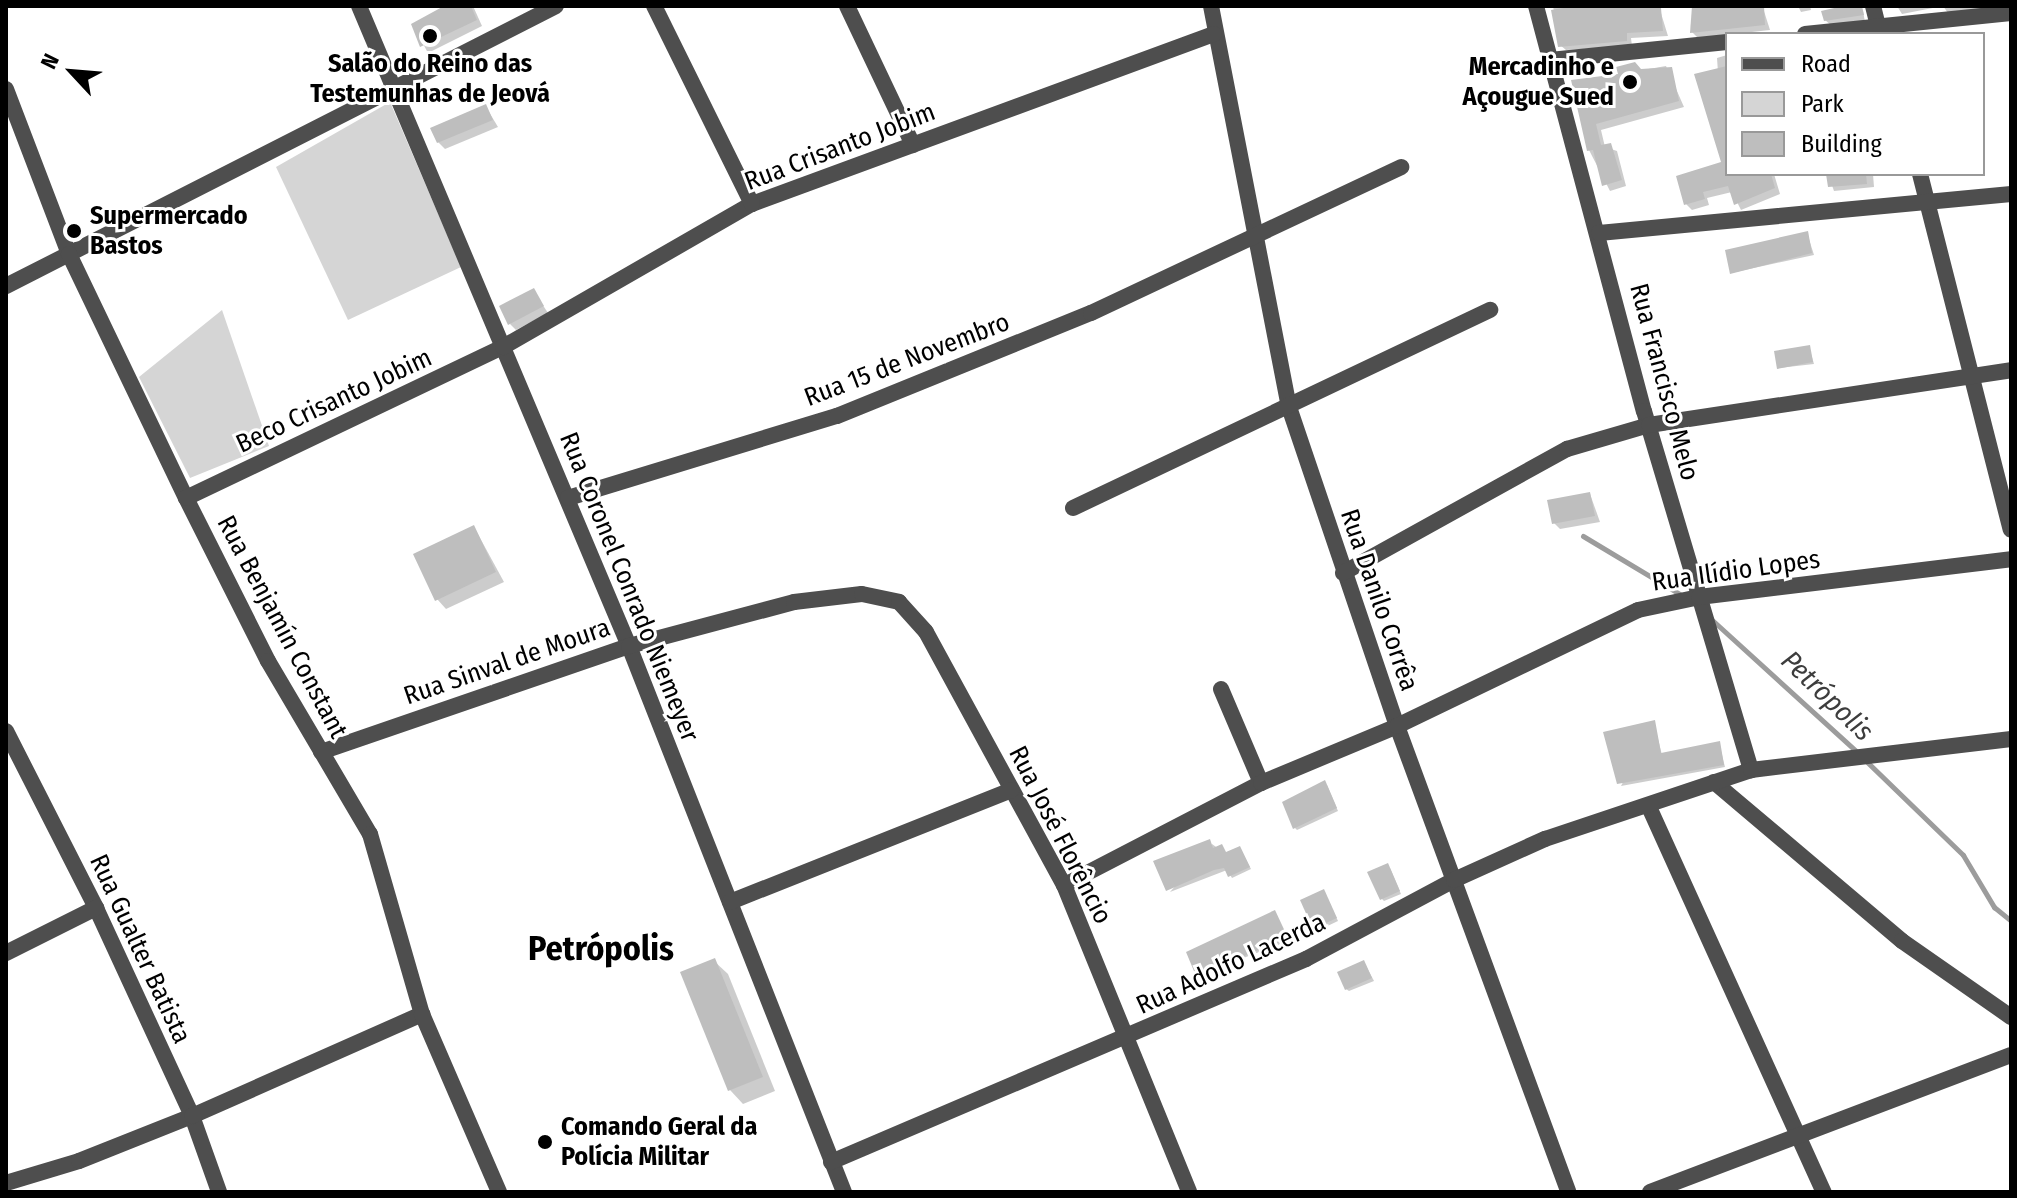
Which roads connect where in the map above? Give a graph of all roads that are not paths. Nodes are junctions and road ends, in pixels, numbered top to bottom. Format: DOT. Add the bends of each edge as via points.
graph roads {
  1 [pos="359,6"];
  2 [pos="556,6"];
  3 [pos="654,6"];
  4 [pos="847,6"];
  5 [pos="1211,6"];
  6 [pos="1536,6"];
  7 [pos="1873,6"];
  8 [pos="2011,13"];
  9 [pos="1879,30"];
  10 [pos="1842,32"];
  11 [pos="1214,34"];
  12 [pos="1725,42"];
  13 [pos="1550,60"];
  14 [pos="392,85"];
  15 [pos="6,89"];
  16 [pos="913,145"];
  17 [pos="1401,167"];
  18 [pos="1921,176"];
  19 [pos="2011,194"];
  20 [pos="1928,203"];
  21 [pos="752,204"];
  22 [pos="1599,233"];
  23 [pos="1253,239"];
  24 [pos="69,254"];
  25 [pos="6,286"];
  26 [pos="1490,310"];
  27 [pos="503,347"];
  28 [pos="2011,370"];
  29 [pos="1973,374"];
  30 [pos="1289,407"];
  31 [pos="1649,425"];
  32 [pos="186,498"];
  33 [pos="568,498"];
  34 [pos="1073,508"];
  35 [pos="2011,530"];
  36 [pos="2011,559"];
  37 [pos="1343,573"];
  38 [pos="1699,597"];
  39 [pos="899,602"];
  40 [pos="629,646"];
  41 [pos="1221,689"];
  42 [pos="1397,726"];
  43 [pos="6,731"];
  44 [pos="2011,739"];
  45 [pos="321,752"];
  46 [pos="1751,770"];
  47 [pos="1714,782"];
  48 [pos="1261,783"];
  49 [pos="1012,790"];
  50 [pos="1649,807"];
  51 [pos="1454,880"];
  52 [pos="1064,885"];
  53 [pos="730,902"];
  54 [pos="96,908"];
  55 [pos="6,953"];
  56 [pos="422,1014"];
  57 [pos="2011,1017"];
  58 [pos="1128,1039"];
  59 [pos="2011,1055"];
  60 [pos="192,1116"];
  61 [pos="1801,1135"];
  62 [pos="831,1162"];
  63 [pos="6,1183"];
  64 [pos="219,1192"];
  65 [pos="499,1192"];
  66 [pos="844,1192"];
  67 [pos="1189,1192"];
  68 [pos="1568,1192"];
  69 [pos="1650,1192"];
  70 [pos="1824,1192"];
  1 -- 14 [label="street, Rua Coronel Conrado Niemeyer"];
  2 -- 14 [label="street"];
  3 -- 21 [label="street"];
  4 -- 16 [label="street"];
  5 -- 11 [label="street, Rua Danilo Corrêa"];
  6 -- 13 [label="street, Rua Francisco Melo"];
  7 -- 9 [label="street"];
  8 -- 9 [label="street"];
  9 -- 10 [label="street"];
  11 -- 16 [label="street, Rua Crisanto Jobim"];
  11 -- 23 [label="street, Rua Danilo Corrêa" via="1244,163"];
  12 -- 13 [label="street"];
  13 -- 22 [label="street, Rua Francisco Melo"];
  14 -- 24 [label="street"];
  14 -- 27 [label="street, Rua Coronel Conrado Niemeyer"];
  15 -- 24 [label="street, Rua Benjamín Constant"];
  16 -- 21 [label="street, Rua Crisanto Jobim"];
  17 -- 23 [label="street, Rua 15 de Novembro"];
  18 -- 20 [label="street"];
  19 -- 20 [label="street"];
  20 -- 22 [label="street"];
  20 -- 29 [label="street"];
  21 -- 27 [label="street, Rua Crisanto Jobim"];
  22 -- 31 [label="street, Rua Francisco Melo"];
  23 -- 30 [label="street, Rua Danilo Corrêa"];
  23 -- 33 [label="street, Rua 15 de Novembro" via="1091,313 837,416"];
  24 -- 25 [label="street"];
  24 -- 32 [label="street, Rua Benjamín Constant"];
  26 -- 30 [label="street"];
  27 -- 32 [label="street, Beco Crisanto Jobim"];
  27 -- 33 [label="street, Rua Coronel Conrado Niemeyer"];
  28 -- 29 [label="street"];
  29 -- 31 [label="street"];
  29 -- 35 [label="street"];
  30 -- 34 [label="street"];
  30 -- 37 [label="street, Rua Danilo Corrêa"];
  31 -- 37 [label="street" via="1567,449"];
  31 -- 38 [label="street, Rua Francisco Melo"];
  32 -- 45 [label="street, Rua Benjamín Constant"];
  33 -- 40 [label="street, Rua Coronel Conrado Niemeyer"];
  36 -- 38 [label="street, Rua Ilídio Lopes"];
  37 -- 42 [label="street, Rua Danilo Corrêa"];
  38 -- 42 [label="street, Rua Ilídio Lopes" via="1624,616"];
  38 -- 46 [label="street, Rua Francisco Melo"];
  39 -- 40 [label="street, Rua Sinval de Moura" via="862,594 794,602"];
  39 -- 49 [label="street, Rua José Florêncio" via="926,632"];
  40 -- 45 [label="street, Rua Sinval de Moura"];
  40 -- 53 [label="street, Rua Coronel Conrado Niemeyer"];
  41 -- 48 [label="street"];
  42 -- 48 [label="street, Rua Ilídio Lopes"];
  42 -- 51 [label="street, Rua Danilo Corrêa"];
  43 -- 54 [label="street, Rua Gualter Batista"];
  44 -- 46 [label="street, Rua Adolfo Lacerda"];
  45 -- 56 [label="street, Rua Benjamín Constant" via="370,834"];
  46 -- 47 [label="street, Rua Adolfo Lacerda"];
  47 -- 50 [label="street, Rua Adolfo Lacerda"];
  47 -- 57 [label="street" via="1902,941"];
  48 -- 52 [label="street, Rua Ilídio Lopes"];
  49 -- 52 [label="street, Rua José Florêncio"];
  49 -- 53 [label="street"];
  50 -- 51 [label="street, Rua Adolfo Lacerda" via="1545,839"];
  50 -- 61 [label="street"];
  51 -- 58 [label="street, Rua Adolfo Lacerda" via="1306,959"];
  51 -- 68 [label="street, Rua Danilo Corrêa"];
  52 -- 58 [label="street, Rua José Florêncio"];
  53 -- 62 [label="street, Rua Coronel Conrado Niemeyer"];
  54 -- 55 [label="street"];
  54 -- 60 [label="street, Rua Gualter Batista"];
  56 -- 60 [label="street"];
  56 -- 65 [label="street, Rua Benjamín Constant"];
  58 -- 62 [label="street, Rua Adolfo Lacerda"];
  58 -- 67 [label="street, Rua José Florêncio"];
  59 -- 61 [label="street"];
  60 -- 63 [label="street" via="79,1161"];
  60 -- 64 [label="street, Rua Gualter Batista"];
  61 -- 69 [label="street"];
  61 -- 70 [label="street"];
  62 -- 66 [label="street, Rua Coronel Conrado Niemeyer"];
}
